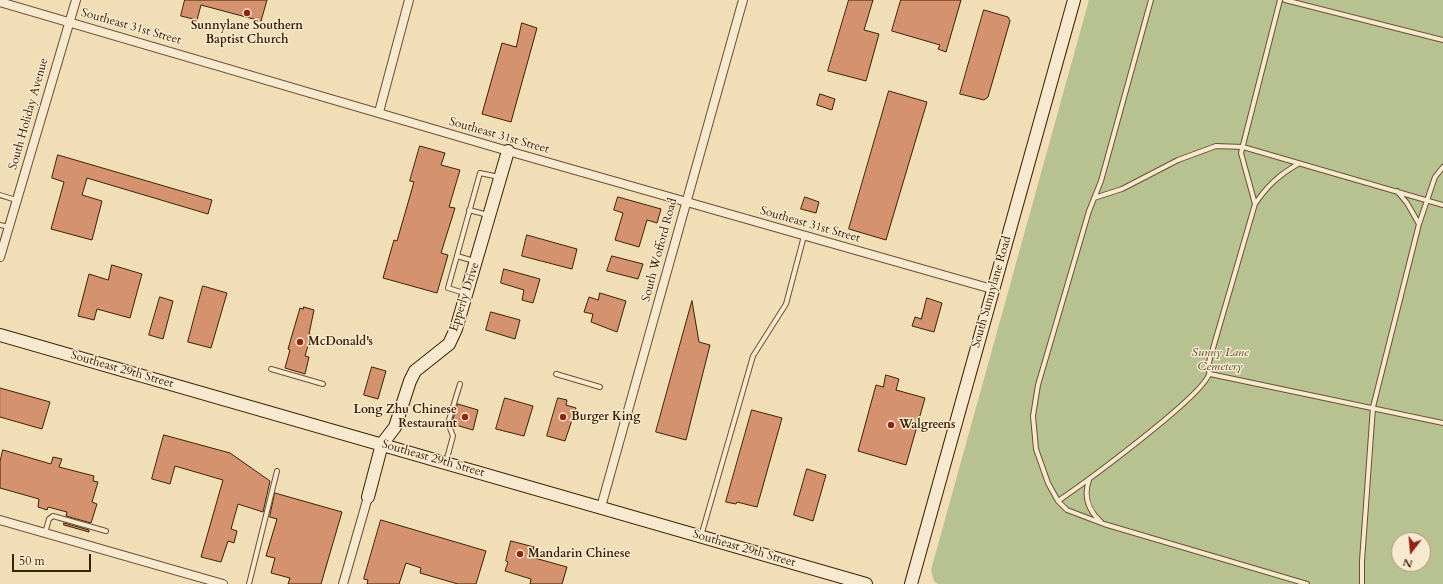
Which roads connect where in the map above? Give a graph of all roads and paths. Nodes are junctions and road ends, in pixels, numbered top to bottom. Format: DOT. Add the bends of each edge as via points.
graph roads {
  1 [pos="76,0"];
  2 [pos="409,0"];
  3 [pos="742,0"];
  4 [pos="1074,0"];
  5 [pos="1151,0"];
  6 [pos="1280,0"];
  7 [pos="1285,0"];
  8 [pos="0,2"];
  9 [pos="69,22"];
  10 [pos="1443,40"];
  11 [pos="379,112"];
  12 [pos="1243,147"];
  13 [pos="508,151"];
  14 [pos="1298,164"];
  15 [pos="1443,167"];
  16 [pos="501,178"];
  17 [pos="1396,191"];
  18 [pos="0,195"];
  19 [pos="1094,198"];
  20 [pos="16,200"];
  21 [pos="1427,201"];
  22 [pos="686,202"];
  23 [pos="1255,204"];
  24 [pos="1443,205"];
  25 [pos="470,210"];
  26 [pos="490,216"];
  27 [pos="0,224"];
  28 [pos="1419,224"];
  29 [pos="9,227"];
  30 [pos="804,236"];
  31 [pos="457,256"];
  32 [pos="0,257"];
  33 [pos="476,262"];
  34 [pos="992,290"];
  35 [pos="467,294"];
  36 [pos="0,335"];
  37 [pos="271,369"];
  38 [pos="556,374"];
  39 [pos="1210,374"];
  40 [pos="323,384"];
  41 [pos="460,384"];
  42 [pos="600,387"];
  43 [pos="1373,407"];
  44 [pos="1443,423"];
  45 [pos="382,444"];
  46 [pos="446,463"];
  47 [pos="278,471"];
  48 [pos="1090,480"];
  49 [pos="368,497"];
  50 [pos="1058,501"];
  51 [pos="601,507"];
  52 [pos="0,520"];
  53 [pos="1104,524"];
  54 [pos="106,531"];
  55 [pos="45,533"];
  56 [pos="701,536"];
  57 [pos="223,584"];
  58 [pos="249,584"];
  59 [pos="343,584"];
  60 [pos="866,584"];
  61 [pos="910,584"];
  62 [pos="1307,584"];
  63 [pos="1362,584"];
  1 -- 9 [label="street, South Holiday Avenue"];
  2 -- 11 [label="street"];
  3 -- 22 [label="street, South Wofford Road"];
  4 -- 34 [label="main road, South Sunnylane Road"];
  5 -- 19 [label="lane"];
  6 -- 12 [label="lane"];
  7 -- 10 [label="lane"];
  8 -- 9 [label="street, Southeast 31st Street"];
  9 -- 11 [label="street, Southeast 31st Street"];
  9 -- 20 [label="street, South Holiday Avenue"];
  11 -- 13 [label="street, Southeast 31st Street"];
  12 -- 14 [label="lane"];
  12 -- 19 [label="lane" via="1216,146 1178,160 1122,189"];
  12 -- 23 [label="lane" via="1241,153"];
  13 -- 16 [label="main road, Epperly Drive"];
  13 -- 22 [label="street, Southeast 31st Street"];
  14 -- 17 [label="lane"];
  14 -- 23 [label="lane" via="1280,174"];
  15 -- 21 [label="lane" via="1435,177"];
  16 -- 25 [label="lane" via="480,172"];
  16 -- 26 [label="main road, Epperly Drive"];
  17 -- 21 [label="lane"];
  17 -- 28 [label="lane" via="1407,203"];
  18 -- 20 [label="lane"];
  19 -- 50 [label="lane" via="1088,211 1038,385 1033,416 1034,437 1041,466"];
  20 -- 29 [label="street, South Holiday Avenue"];
  21 -- 24 [label="lane"];
  21 -- 28 [label="lane"];
  22 -- 30 [label="street, Southeast 31st Street"];
  22 -- 51 [label="street, South Wofford Road"];
  23 -- 39 [label="lane" via="1209,362"];
  25 -- 26 [label="lane"];
  25 -- 31 [label="lane"];
  26 -- 33 [label="main road, Epperly Drive"];
  27 -- 29 [label="lane"];
  28 -- 43 [label="lane"];
  29 -- 32 [label="street, South Holiday Avenue"];
  30 -- 34 [label="street, Southeast 31st Street"];
  30 -- 56 [label="lane" via="786,304 753,356"];
  31 -- 33 [label="lane"];
  31 -- 35 [label="lane" via="448,288"];
  33 -- 35 [label="main road, Epperly Drive"];
  34 -- 61 [label="main road, South Sunnylane Road"];
  35 -- 45 [label="main road, Epperly Drive" via="449,344 415,371 395,427"];
  36 -- 45 [label="main road, Southeast 29th Street"];
  37 -- 40 [label="lane"];
  38 -- 42 [label="lane"];
  39 -- 43 [label="lane"];
  39 -- 48 [label="lane" via="1178,408"];
  41 -- 46 [label="lane" via="448,423 453,436"];
  43 -- 44 [label="lane"];
  43 -- 63 [label="lane"];
  45 -- 46 [label="main road, Southeast 29th Street"];
  45 -- 49 [label="main road, Epperly Drive"];
  46 -- 51 [label="main road, Southeast 29th Street"];
  47 -- 58 [label="lane"];
  48 -- 50 [label="lane"];
  48 -- 53 [label="lane" via="1087,502 1092,514"];
  49 -- 59 [label="street, Epperly Drive"];
  50 -- 53 [label="lane" via="1067,510"];
  51 -- 56 [label="main road, Southeast 29th Street"];
  52 -- 55 [label="street"];
  53 -- 62 [label="lane"];
  54 -- 55 [label="lane" via="53,516 49,519"];
  55 -- 57 [label="street"];
  56 -- 60 [label="main road, Southeast 29th Street"];
}
